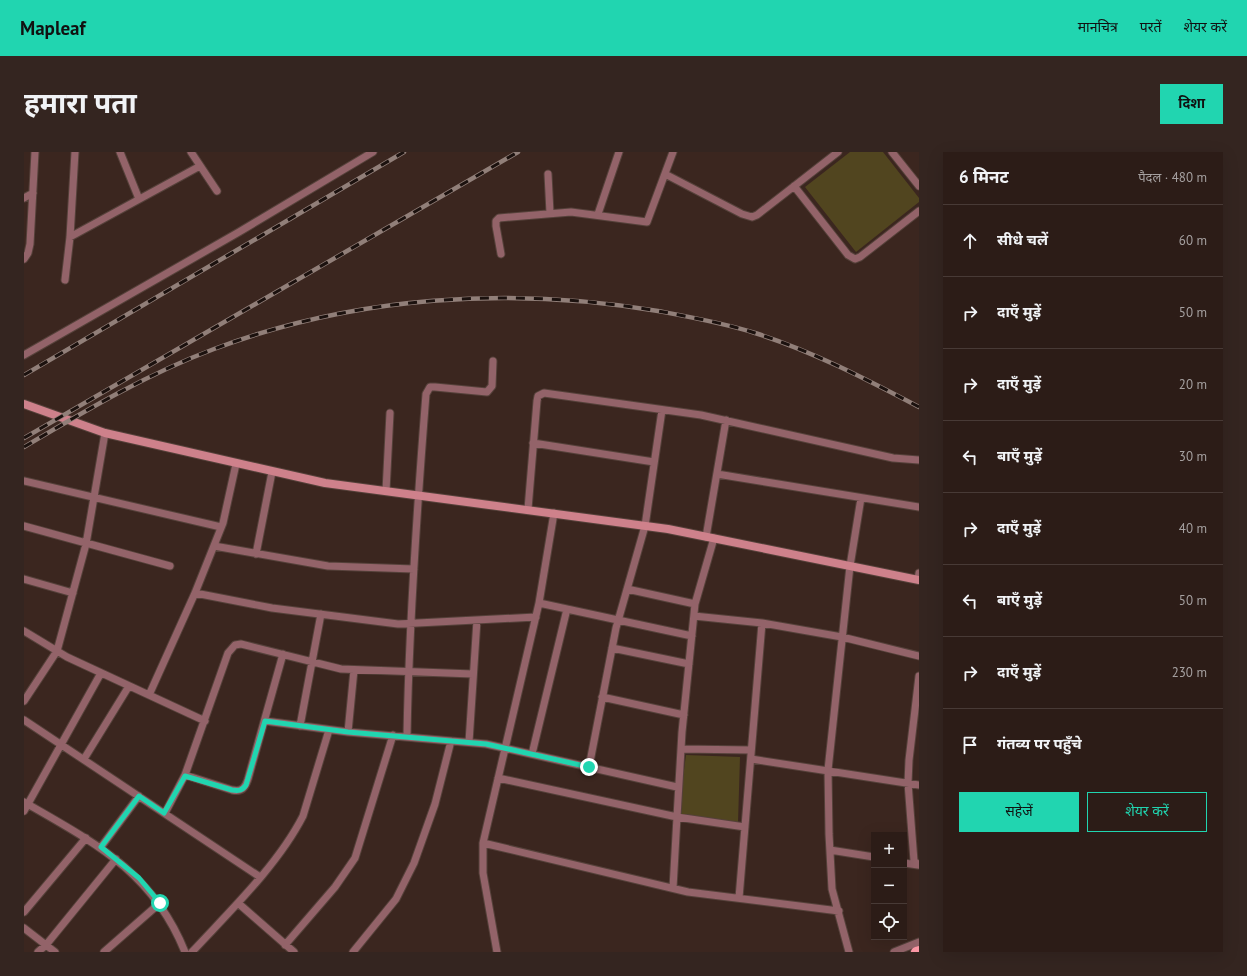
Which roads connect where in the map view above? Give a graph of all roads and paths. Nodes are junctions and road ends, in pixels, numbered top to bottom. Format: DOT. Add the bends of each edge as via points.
graph roads {
  1 [pos="35,152"];
  2 [pos="76,152"];
  3 [pos="120,152"];
  4 [pos="191,152"];
  5 [pos="373,152"];
  6 [pos="619,152"];
  7 [pos="673,152"];
  8 [pos="837,152"];
  9 [pos="892,152"];
  10 [pos="200,166"];
  11 [pos="548,174"];
  12 [pos="665,174"];
  13 [pos="794,186"];
  14 [pos="919,186"];
  15 [pos="216,191"];
  16 [pos="33,193"];
  17 [pos="24,198"];
  18 [pos="139,199"];
  19 [pos="919,211"];
  20 [pos="550,213"];
  21 [pos="598,214"];
  22 [pos="70,237"];
  23 [pos="24,245"];
  24 [pos="501,254"];
  25 [pos="26,256"];
  26 [pos="65,280"];
  27 [pos="24,355"];
  28 [pos="493,361"];
  29 [pos="24,404"];
  30 [pos="662,410"];
  31 [pos="390,413"];
  32 [pos="726,420"];
  33 [pos="105,433"];
  34 [pos="533,443"];
  35 [pos="919,460"];
  36 [pos="654,462"];
  37 [pos="236,464"];
  38 [pos="272,472"];
  39 [pos="717,474"];
  40 [pos="24,481"];
  41 [pos="386,491"];
  42 [pos="418,495"];
  43 [pos="94,496"];
  44 [pos="861,498"];
  45 [pos="919,507"];
  46 [pos="528,509"];
  47 [pos="554,513"];
  48 [pos="24,526"];
  49 [pos="645,526"];
  50 [pos="221,527"];
  51 [pos="706,537"];
  52 [pos="714,538"];
  53 [pos="86,544"];
  54 [pos="214,546"];
  55 [pos="256,554"];
  56 [pos="170,566"];
  57 [pos="850,566"];
  58 [pos="414,569"];
  59 [pos="919,577"];
  60 [pos="24,579"];
  61 [pos="627,589"];
  62 [pos="73,593"];
  63 [pos="195,593"];
  64 [pos="539,603"];
  65 [pos="695,604"];
  66 [pos="567,609"];
  67 [pos="321,614"];
  68 [pos="694,616"];
  69 [pos="536,617"];
  70 [pos="477,620"];
  71 [pos="618,620"];
  72 [pos="412,623"];
  73 [pos="762,623"];
  74 [pos="24,631"];
  75 [pos="692,636"];
  76 [pos="842,637"];
  77 [pos="612,648"];
  78 [pos="57,651"];
  79 [pos="284,654"];
  80 [pos="919,656"];
  81 [pos="312,662"];
  82 [pos="689,664"];
  83 [pos="354,670"];
  84 [pos="101,673"];
  85 [pos="408,673"];
  86 [pos="473,674"];
  87 [pos="919,676"];
  88 [pos="129,686"];
  89 [pos="149,695"];
  90 [pos="602,696"];
  91 [pos="24,701"];
  92 [pos="684,715"];
  93 [pos="24,720"];
  94 [pos="205,721"];
  95 [pos="265,721"];
  96 [pos="300,726"];
  97 [pos="329,730"];
  98 [pos="348,732"];
  99 [pos="393,735"];
  100 [pos="407,736"];
  101 [pos="451,741"];
  102 [pos="469,742"];
  103 [pos="61,745"];
  104 [pos="505,748"];
  105 [pos="680,749"];
  106 [pos="751,750"];
  107 [pos="532,754"];
  108 [pos="84,759"];
  109 [pos="750,759"];
  110 [pos="589,767"];
  111 [pos="828,770"];
  112 [pos="185,776"];
  113 [pos="498,778"];
  114 [pos="908,783"];
  115 [pos="919,785"];
  116 [pos="677,787"];
  117 [pos="139,796"];
  118 [pos="26,806"];
  119 [pos="164,813"];
  120 [pos="677,817"];
  121 [pos="745,827"];
  122 [pos="86,838"];
  123 [pos="483,844"];
  124 [pos="101,847"];
  125 [pos="830,850"];
  126 [pos="871,857"];
  127 [pos="116,859"];
  128 [pos="907,863"];
  129 [pos="919,865"];
  130 [pos="260,877"];
  131 [pos="673,888"];
  132 [pos="739,898"];
  133 [pos="160,903"];
  134 [pos="238,903"];
  135 [pos="839,911"];
  136 [pos="24,912"];
  137 [pos="24,928"];
  138 [pos="919,942"];
  139 [pos="285,944"];
  140 [pos="46,945"];
  141 [pos="38,952"];
  142 [pos="55,952"];
  143 [pos="104,952"];
  144 [pos="185,952"];
  145 [pos="192,952"];
  146 [pos="294,952"];
  147 [pos="353,952"];
  148 [pos="497,952"];
  149 [pos="849,952"];
  150 [pos="894,952"];
  1 -- 16 [label="street"];
  2 -- 22 [label="street"];
  3 -- 18 [label="street"];
  4 -- 10 [label="street"];
  5 -- 27 [label="street"];
  6 -- 21 [label="street"];
  7 -- 12 [label="street"];
  8 -- 13 [label="street"];
  9 -- 14 [label="street"];
  10 -- 15 [label="street"];
  10 -- 18 [label="street"];
  11 -- 20 [label="street"];
  12 -- 13 [label="street" via="752,217"];
  12 -- 21 [label="street" via="647,222"];
  13 -- 19 [label="street" via="848,255 855,259"];
  16 -- 17 [label="street"];
  16 -- 25 [label="street" via="30,244"];
  18 -- 22 [label="street"];
  20 -- 21 [label="street"];
  20 -- 24 [label="street" via="499,218 496,226"];
  22 -- 26 [label="street"];
  23 -- 25 [label="street"];
  28 -- 42 [label="street" via="492,386 487,392 435,387 427,390"];
  29 -- 33 [label="street"];
  30 -- 32 [label="street"];
  30 -- 34 [label="street" via="544,393 538,396"];
  30 -- 36 [label="street"];
  31 -- 41 [label="street"];
  32 -- 35 [label="street" via="893,458"];
  32 -- 39 [label="street"];
  33 -- 37 [label="street"];
  33 -- 43 [label="street"];
  34 -- 36 [label="street"];
  34 -- 46 [label="street"];
  36 -- 49 [label="street"];
  37 -- 38 [label="street"];
  37 -- 50 [label="street"];
  38 -- 41 [label="street" via="325,483"];
  38 -- 55 [label="street"];
  39 -- 44 [label="street"];
  39 -- 51 [label="street"];
  40 -- 43 [label="street"];
  41 -- 42 [label="street"];
  42 -- 46 [label="street"];
  42 -- 58 [label="street"];
  43 -- 50 [label="street"];
  43 -- 53 [label="street"];
  44 -- 45 [label="street"];
  44 -- 57 [label="street"];
  46 -- 47 [label="street"];
  47 -- 49 [label="street"];
  47 -- 64 [label="street"];
  48 -- 53 [label="street"];
  49 -- 51 [label="street"];
  49 -- 61 [label="street"];
  50 -- 54 [label="street"];
  51 -- 52 [label="street"];
  52 -- 57 [label="street"];
  52 -- 65 [label="street"];
  53 -- 56 [label="street"];
  53 -- 62 [label="street"];
  54 -- 55 [label="street"];
  54 -- 63 [label="street"];
  55 -- 58 [label="street" via="328,566"];
  57 -- 59 [label="street"];
  57 -- 76 [label="street"];
  58 -- 72 [label="street"];
  60 -- 62 [label="street"];
  61 -- 65 [label="street"];
  61 -- 71 [label="street"];
  62 -- 78 [label="street"];
  63 -- 67 [label="street" via="272,608"];
  63 -- 89 [label="street"];
  64 -- 66 [label="street"];
  64 -- 69 [label="street"];
  65 -- 68 [label="street"];
  66 -- 71 [label="street"];
  66 -- 107 [label="street"];
  67 -- 72 [label="street" via="398,624"];
  67 -- 81 [label="street"];
  68 -- 73 [label="street"];
  68 -- 75 [label="street"];
  69 -- 70 [label="street"];
  69 -- 104 [label="street"];
  70 -- 72 [label="street"];
  70 -- 86 [label="street"];
  71 -- 75 [label="street"];
  71 -- 77 [label="street"];
  72 -- 85 [label="street"];
  73 -- 76 [label="street"];
  73 -- 106 [label="street"];
  74 -- 78 [label="street"];
  75 -- 82 [label="street"];
  76 -- 80 [label="street"];
  76 -- 111 [label="street"];
  77 -- 82 [label="street"];
  77 -- 90 [label="street"];
  78 -- 84 [label="street"];
  78 -- 91 [label="street"];
  79 -- 81 [label="street"];
  79 -- 94 [label="street" via="241,644 231,648"];
  79 -- 95 [label="street"];
  81 -- 83 [label="street"];
  81 -- 96 [label="street"];
  82 -- 92 [label="street"];
  83 -- 85 [label="street"];
  83 -- 98 [label="street"];
  84 -- 88 [label="street"];
  84 -- 103 [label="street"];
  85 -- 86 [label="street"];
  85 -- 100 [label="street"];
  86 -- 102 [label="street"];
  87 -- 114 [label="street"];
  88 -- 89 [label="street"];
  88 -- 108 [label="street"];
  89 -- 94 [label="street"];
  90 -- 92 [label="street"];
  90 -- 110 [label="street"];
  92 -- 105 [label="street"];
  93 -- 103 [label="street"];
  94 -- 112 [label="street"];
  95 -- 96 [label="street"];
  95 -- 112 [label="street" via="243,789 232,790"];
  96 -- 97 [label="street"];
  97 -- 98 [label="street"];
  97 -- 130 [label="street" via="303,816"];
  98 -- 99 [label="street"];
  99 -- 100 [label="street"];
  99 -- 139 [label="street" via="355,858 335,886"];
  100 -- 101 [label="street"];
  101 -- 102 [label="street"];
  101 -- 147 [label="street" via="435,804 411,870 396,899"];
  102 -- 104 [label="street"];
  103 -- 108 [label="street"];
  103 -- 118 [label="street"];
  104 -- 107 [label="street"];
  104 -- 113 [label="street"];
  105 -- 106 [label="street"];
  105 -- 116 [label="street"];
  106 -- 109 [label="street"];
  107 -- 110 [label="street"];
  108 -- 117 [label="street"];
  109 -- 111 [label="street"];
  109 -- 121 [label="street"];
  110 -- 116 [label="street"];
  111 -- 114 [label="street"];
  111 -- 125 [label="street"];
  112 -- 119 [label="street"];
  113 -- 120 [label="street"];
  113 -- 123 [label="street"];
  114 -- 115 [label="street"];
  114 -- 129 [label="street" via="914,861"];
  116 -- 120 [label="street"];
  117 -- 119 [label="street"];
  117 -- 124 [label="street"];
  118 -- 122 [label="street"];
  119 -- 130 [label="street"];
  120 -- 121 [label="street"];
  120 -- 131 [label="street"];
  121 -- 132 [label="street"];
  122 -- 124 [label="street"];
  122 -- 136 [label="street"];
  123 -- 131 [label="street"];
  123 -- 148 [label="street" via="483,873"];
  124 -- 127 [label="street"];
  125 -- 126 [label="street"];
  125 -- 135 [label="street" via="832,889"];
  127 -- 133 [label="street" via="139,878"];
  127 -- 140 [label="street"];
  128 -- 129 [label="street"];
  130 -- 134 [label="street"];
  131 -- 132 [label="street"];
  132 -- 135 [label="street"];
  133 -- 143 [label="street"];
  133 -- 144 [label="street" via="170,918"];
  134 -- 139 [label="street"];
  134 -- 145 [label="street"];
  135 -- 149 [label="street"];
  137 -- 140 [label="street"];
  138 -- 150 [label="street"];
  139 -- 146 [label="street"];
  140 -- 141 [label="street"];
  140 -- 142 [label="street"];
}
